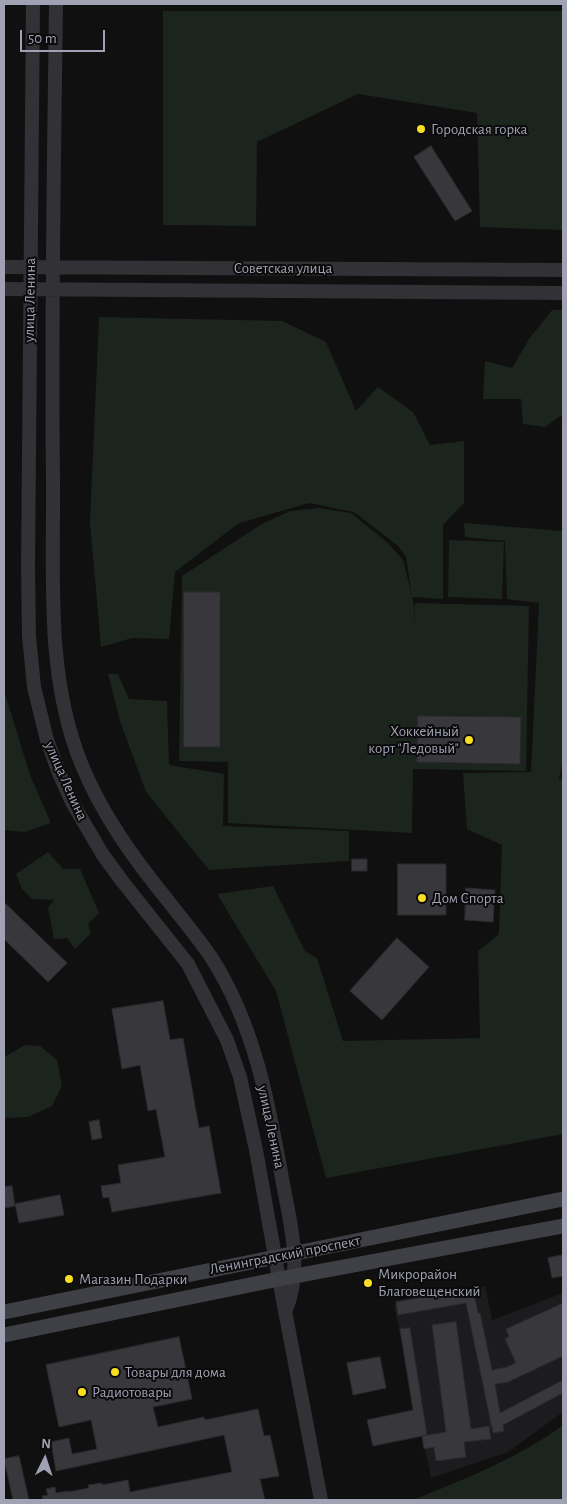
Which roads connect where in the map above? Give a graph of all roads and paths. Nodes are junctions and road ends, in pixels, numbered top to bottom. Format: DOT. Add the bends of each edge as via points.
graph roads {
  1 [pos="33,4"];
  2 [pos="56,4"];
  3 [pos="32,33"];
  4 [pos="56,34"];
  5 [pos="4,267"];
  6 [pos="30,267"];
  7 [pos="53,268"];
  8 [pos="563,270"];
  9 [pos="4,289"];
  10 [pos="30,289"];
  11 [pos="53,289"];
  12 [pos="563,294"];
  13 [pos="28,567"];
  14 [pos="53,567"];
  15 [pos="206,950"];
  16 [pos="188,964"];
  17 [pos="563,1199"];
  18 [pos="563,1226"];
  19 [pos="294,1253"];
  20 [pos="275,1257"];
  21 [pos="295,1276"];
  22 [pos="279,1279"];
  23 [pos="6,1312"];
  24 [pos="285,1313"];
  25 [pos="8,1334"];
  26 [pos="321,1500"];
  1 -- 3 [label="street, улица Ленина"];
  2 -- 4 [label="street, улица Ленина"];
  3 -- 4 [label="street"];
  3 -- 6 [label="street, улица Ленина"];
  4 -- 7 [label="street, улица Ленина"];
  5 -- 6 [label="street, Советская улица"];
  6 -- 7 [label="street, Советская улица"];
  6 -- 10 [label="street, улица Ленина"];
  7 -- 8 [label="street, Советская улица"];
  7 -- 11 [label="street, улица Ленина"];
  9 -- 10 [label="street, Советская улица"];
  10 -- 11 [label="street, Советская улица"];
  10 -- 13 [label="street, улица Ленина"];
  11 -- 12 [label="street, Советская улица"];
  11 -- 14 [label="street, улица Ленина"];
  13 -- 14 [label="street"];
  13 -- 16 [label="street, улица Ленина" via="34,687 60,773 103,855"];
  14 -- 15 [label="street, улица Ленина" via="54,625 61,689 81,763 123,843"];
  15 -- 16 [label="street"];
  15 -- 19 [label="street, улица Ленина" via="238,1006 254,1049 276,1148"];
  16 -- 20 [label="street, улица Ленина" via="227,1040 240,1077"];
  17 -- 19 [label="main road, Ленинградский проспект"];
  18 -- 21 [label="main road, Ленинградский проспект"];
  19 -- 20 [label="main road, Ленинградский проспект"];
  19 -- 21 [label="street, улица Ленина"];
  20 -- 22 [label="street, улица Ленина"];
  20 -- 23 [label="main road, Ленинградский проспект"];
  21 -- 22 [label="main road, Ленинградский проспект"];
  21 -- 24 [label="street, улица Ленина"];
  22 -- 24 [label="street, улица Ленина"];
  22 -- 25 [label="main road, Ленинградский проспект"];
  23 -- 25 [label="main road, Ленинградский проспект"];
  24 -- 26 [label="street, улица Ленина"];
}
